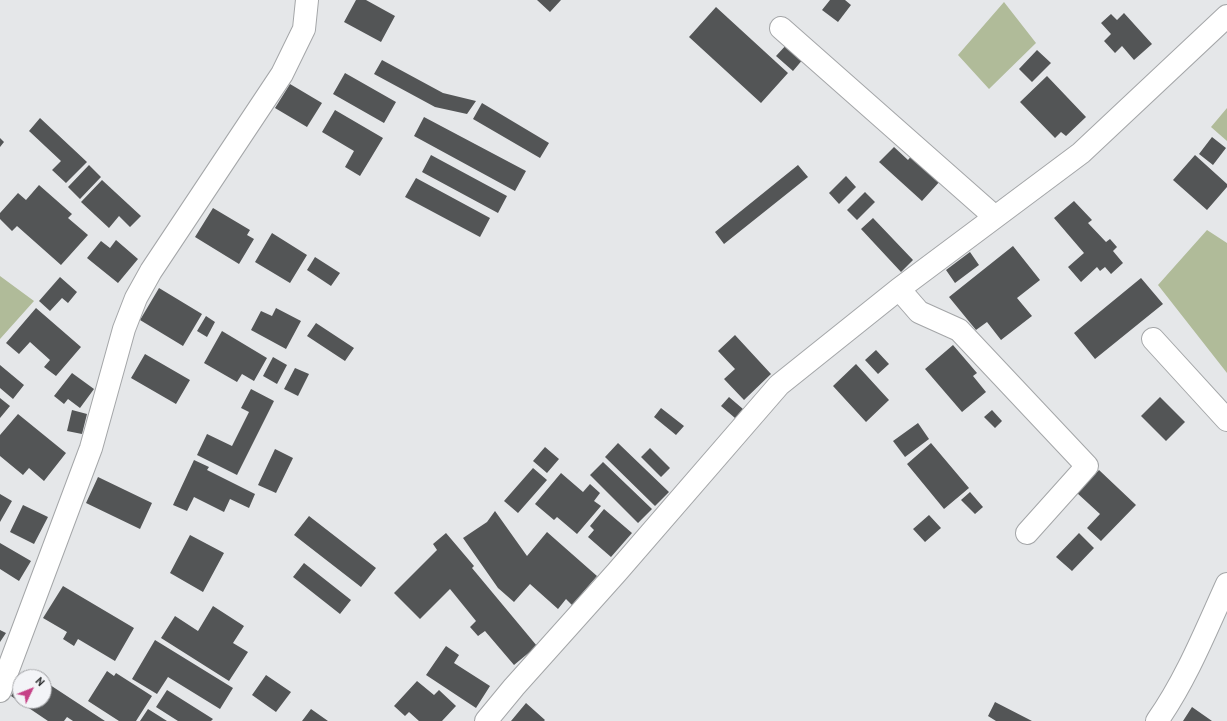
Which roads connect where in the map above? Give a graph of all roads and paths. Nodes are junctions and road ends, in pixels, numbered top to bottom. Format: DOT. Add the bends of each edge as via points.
graph roads {
  1 [pos="307,0"];
  2 [pos="1227,16"];
  3 [pos="781,28"];
  4 [pos="995,217"];
  5 [pos="899,289"];
  6 [pos="1153,339"];
  7 [pos="1227,420"];
  8 [pos="1027,533"];
  9 [pos="1227,584"];
  10 [pos="0,691"];
  11 [pos="486,721"];
  12 [pos="1157,721"];
  1 -- 10 [label="street" via="304,30 282,74 136,298 124,329 91,448"];
  2 -- 4 [label="street" via="1081,153"];
  3 -- 4 [label="street"];
  4 -- 5 [label="street"];
  5 -- 8 [label="street" via="920,312 959,330 1087,466"];
  5 -- 11 [label="street" via="779,385"];
  6 -- 7 [label="street"];
  9 -- 12 [label="street" via="1190,662"];
}
